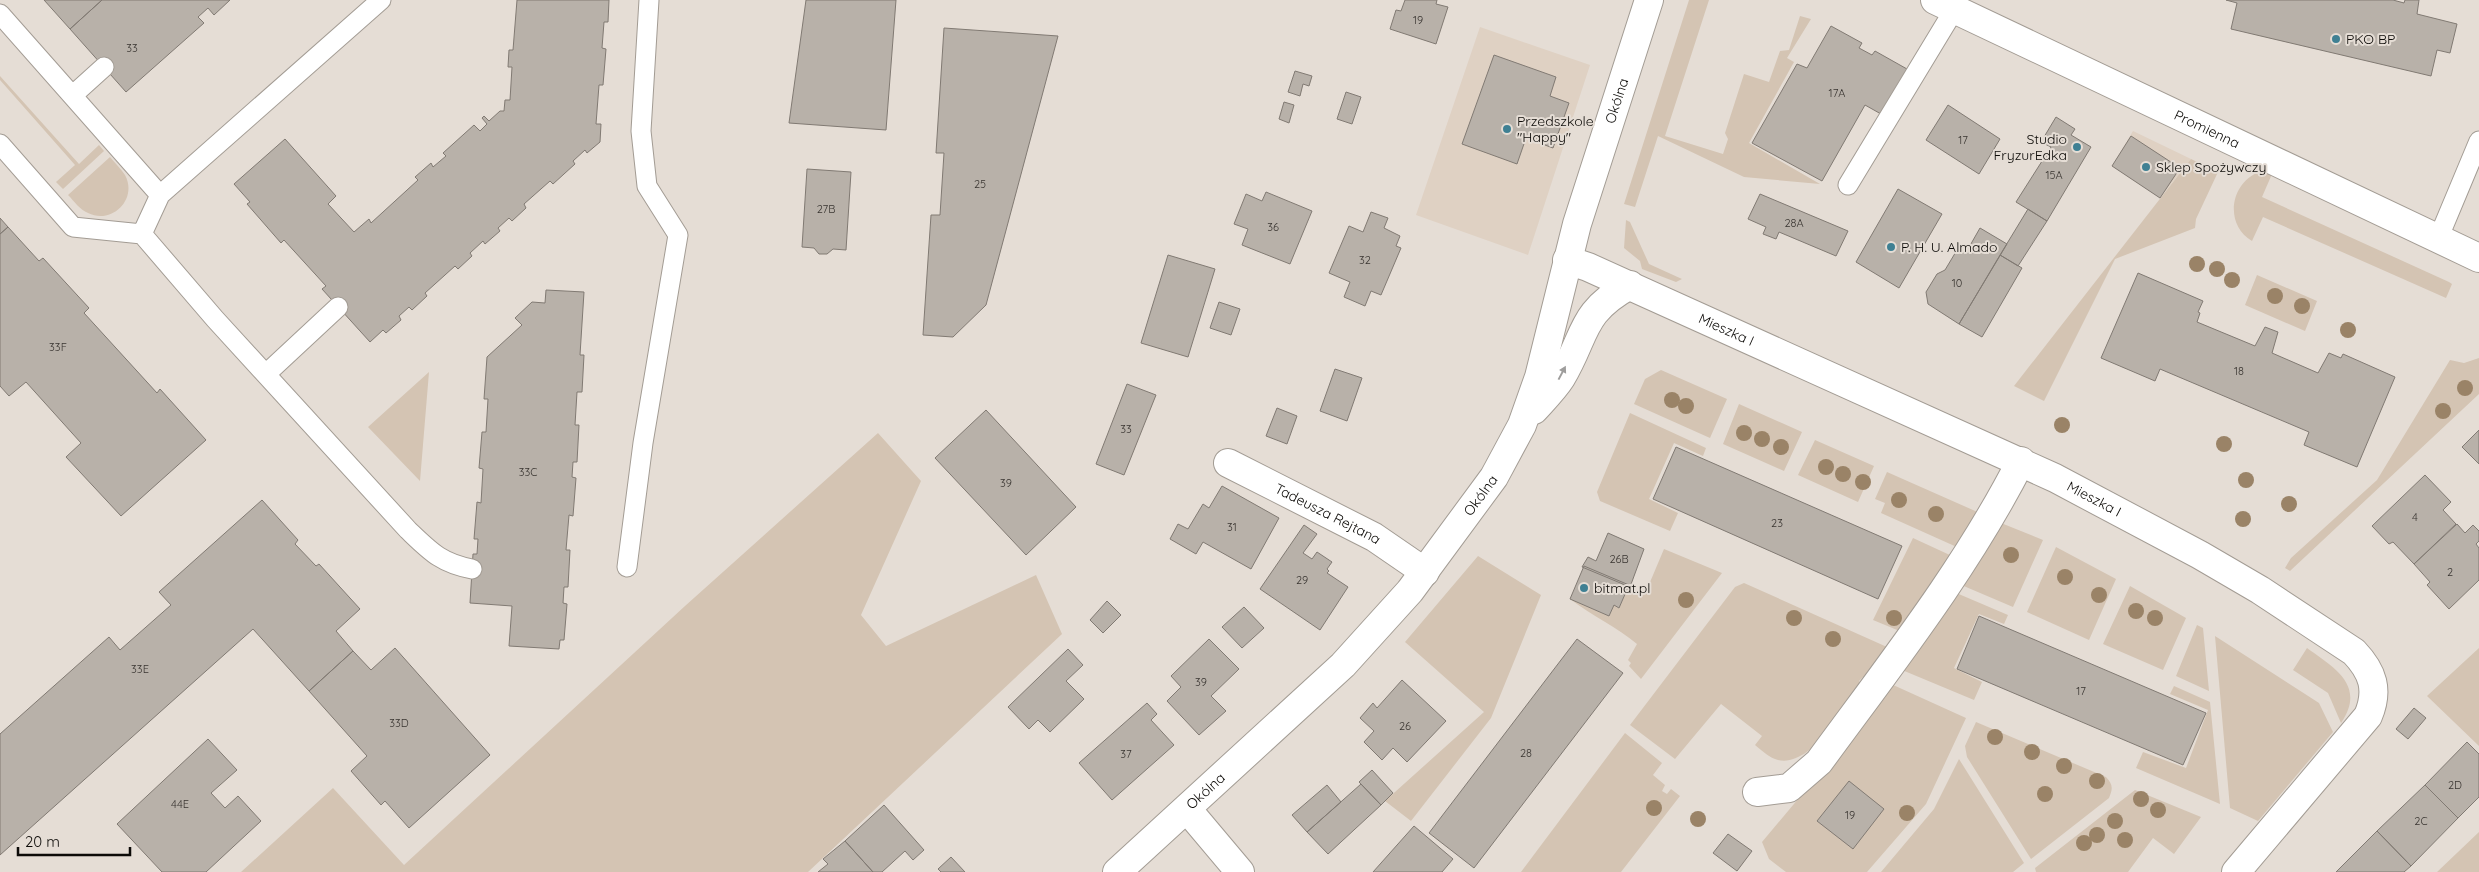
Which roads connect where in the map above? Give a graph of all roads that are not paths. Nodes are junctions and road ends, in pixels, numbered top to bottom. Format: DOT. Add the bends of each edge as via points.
graph roads {
  1 [pos="381,0"];
  2 [pos="650,0"];
  3 [pos="1649,0"];
  4 [pos="1944,5"];
  5 [pos="0,14"];
  6 [pos="104,67"];
  7 [pos="72,95"];
  8 [pos="2479,141"];
  9 [pos="0,144"];
  10 [pos="1848,185"];
  11 [pos="160,195"];
  12 [pos="142,234"];
  13 [pos="2438,239"];
  14 [pos="2479,258"];
  15 [pos="1567,260"];
  16 [pos="1630,286"];
  17 [pos="338,307"];
  18 [pos="266,374"];
  19 [pos="1522,425"];
  20 [pos="2021,461"];
  21 [pos="1228,463"];
  22 [pos="627,567"];
  23 [pos="472,569"];
  24 [pos="1425,572"];
  25 [pos="1757,792"];
  26 [pos="1187,809"];
  27 [pos="1117,872"];
  28 [pos="1240,872"];
  29 [pos="2236,872"];
  1 -- 11 [label="lane"];
  2 -- 22 [label="lane" via="641,131 647,186 678,235 643,443"];
  3 -- 15 [label="street, Okólna" via="1586,191"];
  4 -- 10 [label="lane"];
  4 -- 13 [label="street, Promienna"];
  5 -- 7 [label="lane"];
  6 -- 7 [label="lane"];
  7 -- 11 [label="lane"];
  8 -- 13 [label="lane"];
  9 -- 12 [label="lane" via="73,227"];
  11 -- 12 [label="lane"];
  12 -- 18 [label="lane"];
  13 -- 14 [label="street, Promienna"];
  15 -- 16 [label="street, Mieszka I"];
  15 -- 19 [label="street, Okólna" via="1541,368"];
  19 -- 16 [label="street, one-way" via="1561,378 1586,324 1598,307 1610,296"];
  16 -- 20 [label="street, Mieszka I"];
  17 -- 18 [label="lane"];
  18 -- 23 [label="lane" via="435,556 451,565"];
  19 -- 24 [label="street, Okólna" via="1494,477"];
  20 -- 25 [label="street" via="1996,511 1966,556 1819,762 1789,788"];
  20 -- 29 [label="street, Mieszka I" via="2186,547 2260,590 2354,652 2374,681 2375,692 2368,716"];
  21 -- 24 [label="street, Tadeusza Rejtana" via="1374,537"];
  24 -- 26 [label="street, Okólna" via="1333,675"];
  26 -- 27 [label="street, Okólna"];
  26 -- 28 [label="street"];
}
